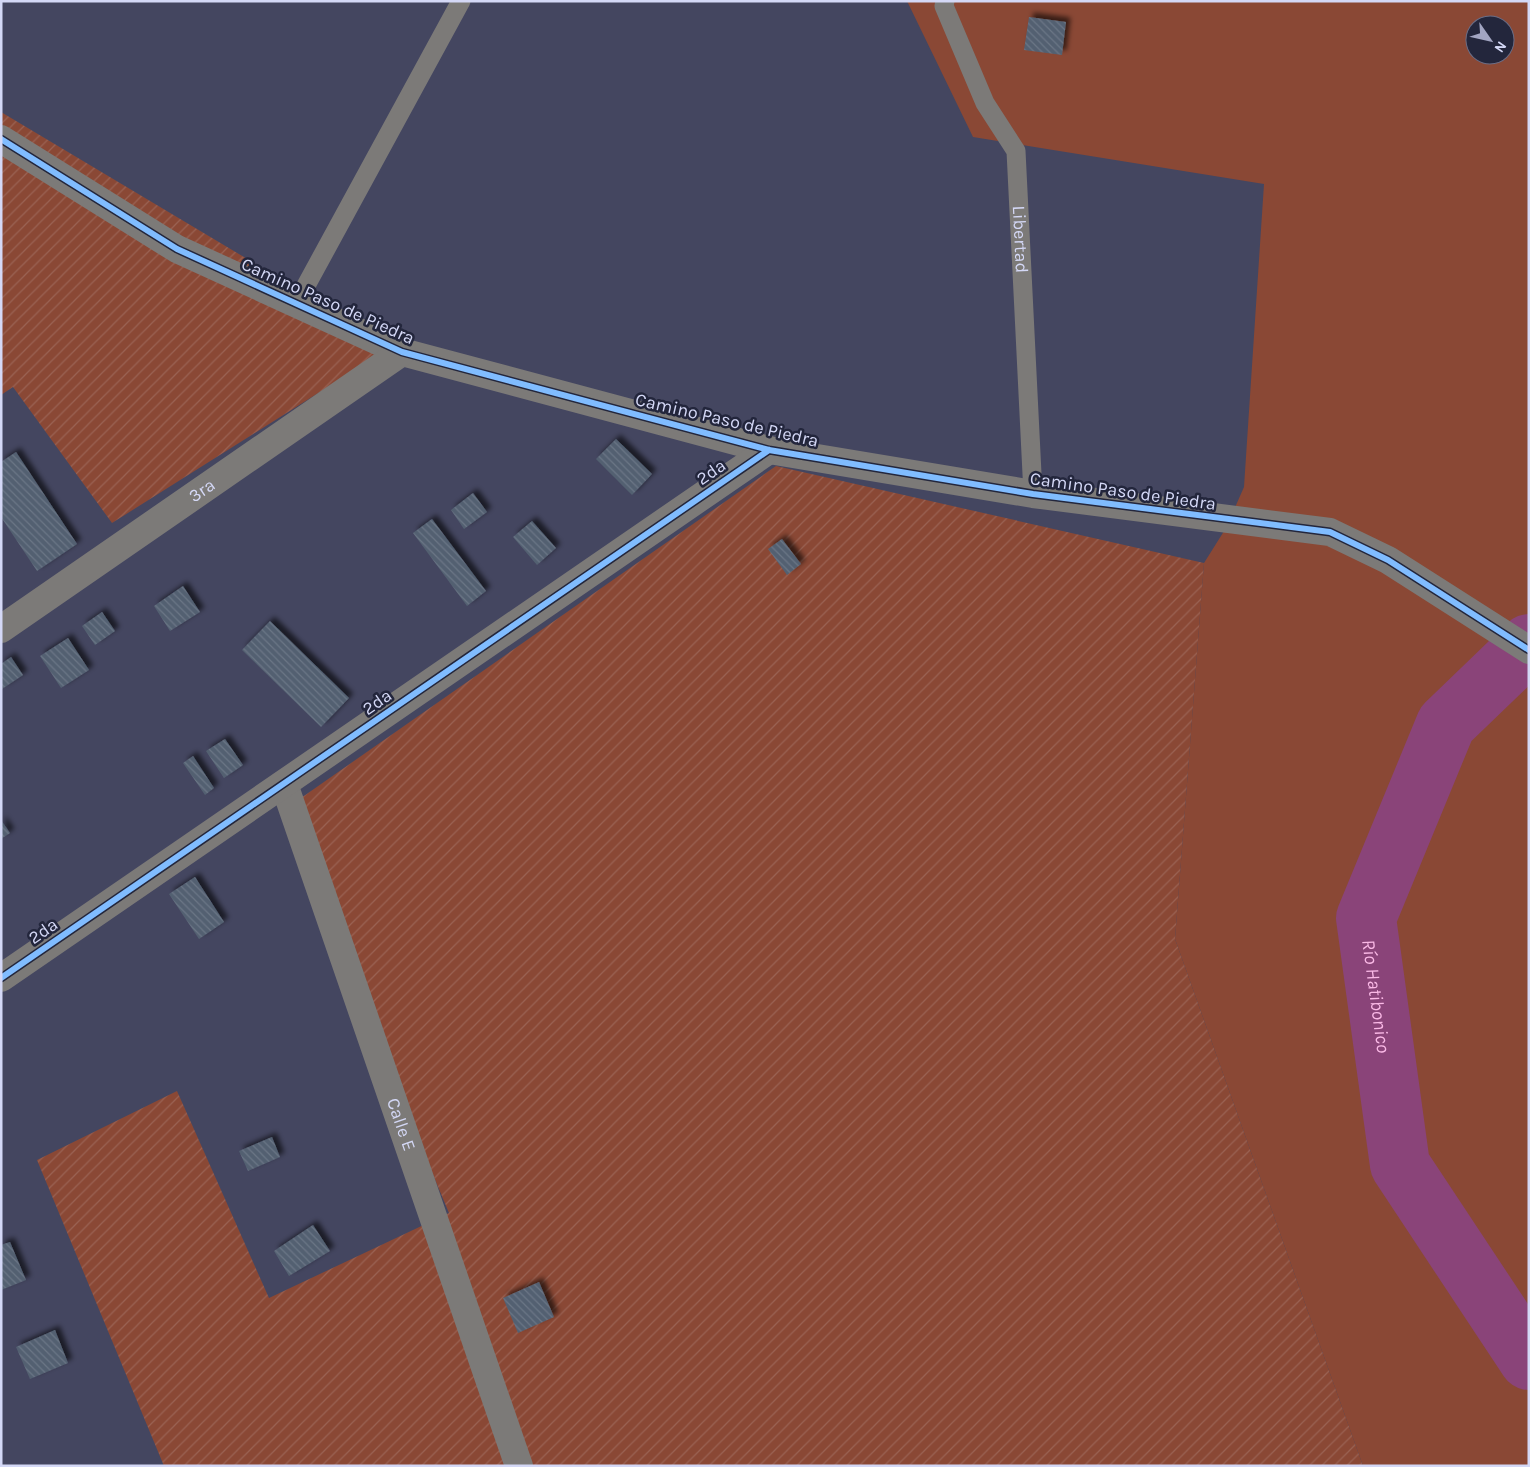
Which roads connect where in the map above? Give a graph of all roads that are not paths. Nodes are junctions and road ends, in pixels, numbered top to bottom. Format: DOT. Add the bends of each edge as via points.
graph roads {
  1 [pos="461,1"];
  2 [pos="945,1"];
  3 [pos="1,139"];
  4 [pos="296,304"];
  5 [pos="402,352"];
  6 [pos="769,450"];
  7 [pos="1033,494"];
  8 [pos="1,629"];
  9 [pos="1529,650"];
  10 [pos="284,784"];
  11 [pos="1,978"];
  12 [pos="519,1466"];
  1 -- 4 [label="lane"];
  2 -- 7 [label="lane, Libertad" via="944,6 985,103 1016,151"];
  3 -- 4 [label="street, Camino Paso de Piedra" via="177,249"];
  4 -- 5 [label="street, Camino Paso de Piedra"];
  5 -- 6 [label="street, Camino Paso de Piedra"];
  5 -- 8 [label="street, 3ra"];
  6 -- 7 [label="street, Camino Paso de Piedra"];
  6 -- 10 [label="street, 2da"];
  7 -- 9 [label="street, Camino Paso de Piedra" via="1330,532 1388,560"];
  10 -- 11 [label="street, 2da"];
  10 -- 12 [label="street, Calle E"];
}
